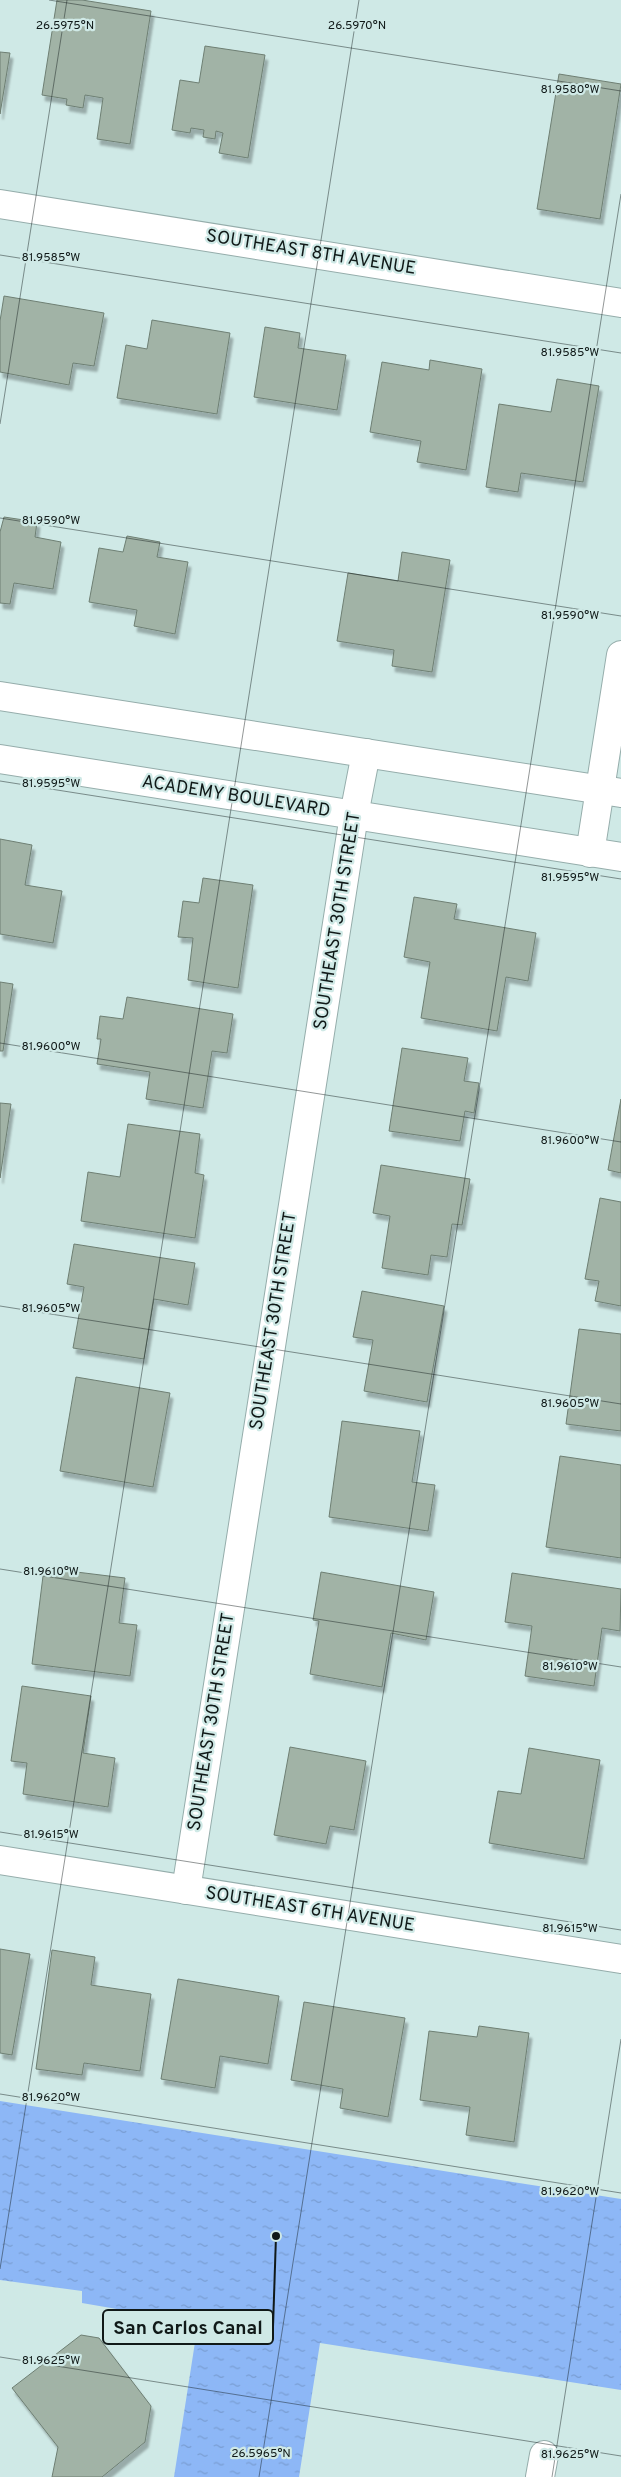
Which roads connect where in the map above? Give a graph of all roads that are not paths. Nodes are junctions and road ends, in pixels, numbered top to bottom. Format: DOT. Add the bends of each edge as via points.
graph roads {
  1 [pos="0,204"];
  2 [pos="621,303"];
  3 [pos="621,655"];
  4 [pos="0,696"];
  5 [pos="366,753"];
  6 [pos="0,759"];
  7 [pos="610,792"];
  8 [pos="354,814"];
  9 [pos="590,852"];
  10 [pos="621,858"];
  11 [pos="0,1860"];
  12 [pos="186,1890"];
  13 [pos="621,1959"];
  1 -- 2 [label="street, SOUTHEAST 8TH AVENUE"];
  3 -- 7 [label="street"];
  4 -- 5 [label="street"];
  5 -- 7 [label="street"];
  5 -- 8 [label="street, SOUTHEAST 30TH STREET"];
  6 -- 8 [label="street, ACADEMY BOULEVARD"];
  7 -- 9 [label="street"];
  8 -- 9 [label="street, ACADEMY BOULEVARD"];
  8 -- 12 [label="street, SOUTHEAST 30TH STREET"];
  9 -- 10 [label="street, ACADEMY BOULEVARD"];
  11 -- 12 [label="street, SOUTHEAST 6TH AVENUE"];
  12 -- 13 [label="street, SOUTHEAST 6TH AVENUE"];
}
